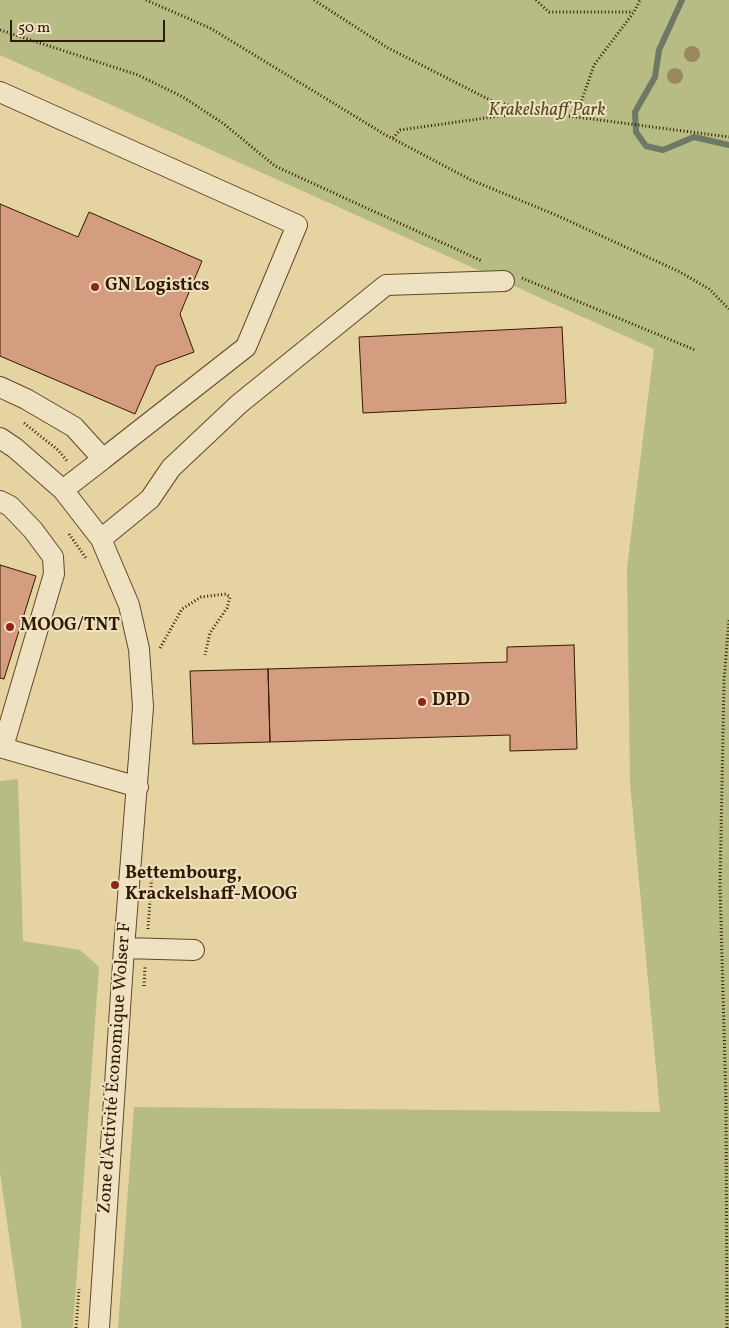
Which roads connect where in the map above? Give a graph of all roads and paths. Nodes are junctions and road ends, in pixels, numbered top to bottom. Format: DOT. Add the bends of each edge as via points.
graph roads {
  1 [pos="146,0"];
  2 [pos="314,0"];
  3 [pos="536,0"];
  4 [pos="640,0"];
  5 [pos="634,12"];
  6 [pos="0,30"];
  7 [pos="0,92"];
  8 [pos="531,111"];
  9 [pos="576,117"];
  10 [pos="729,137"];
  11 [pos="393,138"];
  12 [pos="489,264"];
  13 [pos="510,278"];
  14 [pos="729,308"];
  15 [pos="694,350"];
  16 [pos="0,388"];
  17 [pos="0,438"];
  18 [pos="103,459"];
  19 [pos="63,490"];
  20 [pos="0,501"];
  21 [pos="66,530"];
  22 [pos="101,539"];
  23 [pos="88,562"];
  24 [pos="729,619"];
  25 [pos="159,649"];
  26 [pos="206,655"];
  27 [pos="2,747"];
  28 [pos="138,787"];
  29 [pos="124,948"];
  30 [pos="194,950"];
  31 [pos="80,1280"];
  32 [pos="76,1328"];
  33 [pos="99,1328"];
  34 [pos="727,1328"];
  1 -- 11 [label="path" via="210,28"];
  2 -- 8 [label="path" via="388,48 492,101"];
  3 -- 5 [label="path" via="549,12"];
  4 -- 5 [label="path"];
  5 -- 9 [label="path" via="594,65"];
  6 -- 12 [label="path" via="138,76 184,96 275,166"];
  7 -- 18 [label="lane" via="297,225 246,347"];
  8 -- 9 [label="path"];
  8 -- 11 [label="path" via="400,130"];
  9 -- 10 [label="path"];
  11 -- 14 [label="path" via="470,180 680,272 709,289"];
  13 -- 15 [label="path"];
  13 -- 22 [label="lane" via="386,285 239,404 171,468 150,499"];
  16 -- 18 [label="lane" via="74,427"];
  17 -- 19 [label="lane, Zone d'Activité Économique Wolser F"];
  18 -- 19 [label="lane"];
  19 -- 22 [label="lane, Zone d'Activité Économique Wolser F"];
  20 -- 27 [label="lane" via="10,506 38,536 53,557 54,574"];
  21 -- 23 [label="path"];
  22 -- 28 [label="lane, Zone d'Activité Économique Wolser F" via="130,605 139,649 143,708"];
  24 -- 34 [label="path" via="724,681 720,886 726,1101"];
  25 -- 26 [label="path" via="182,608 201,597 226,594 230,597 227,608 210,633"];
  27 -- 28 [label="lane"];
  28 -- 29 [label="lane, Zone d'Activité Économique Wolser F"];
  29 -- 30 [label="lane"];
  29 -- 33 [label="lane, Zone d'Activité Économique Wolser F"];
  31 -- 32 [label="path"];
}
